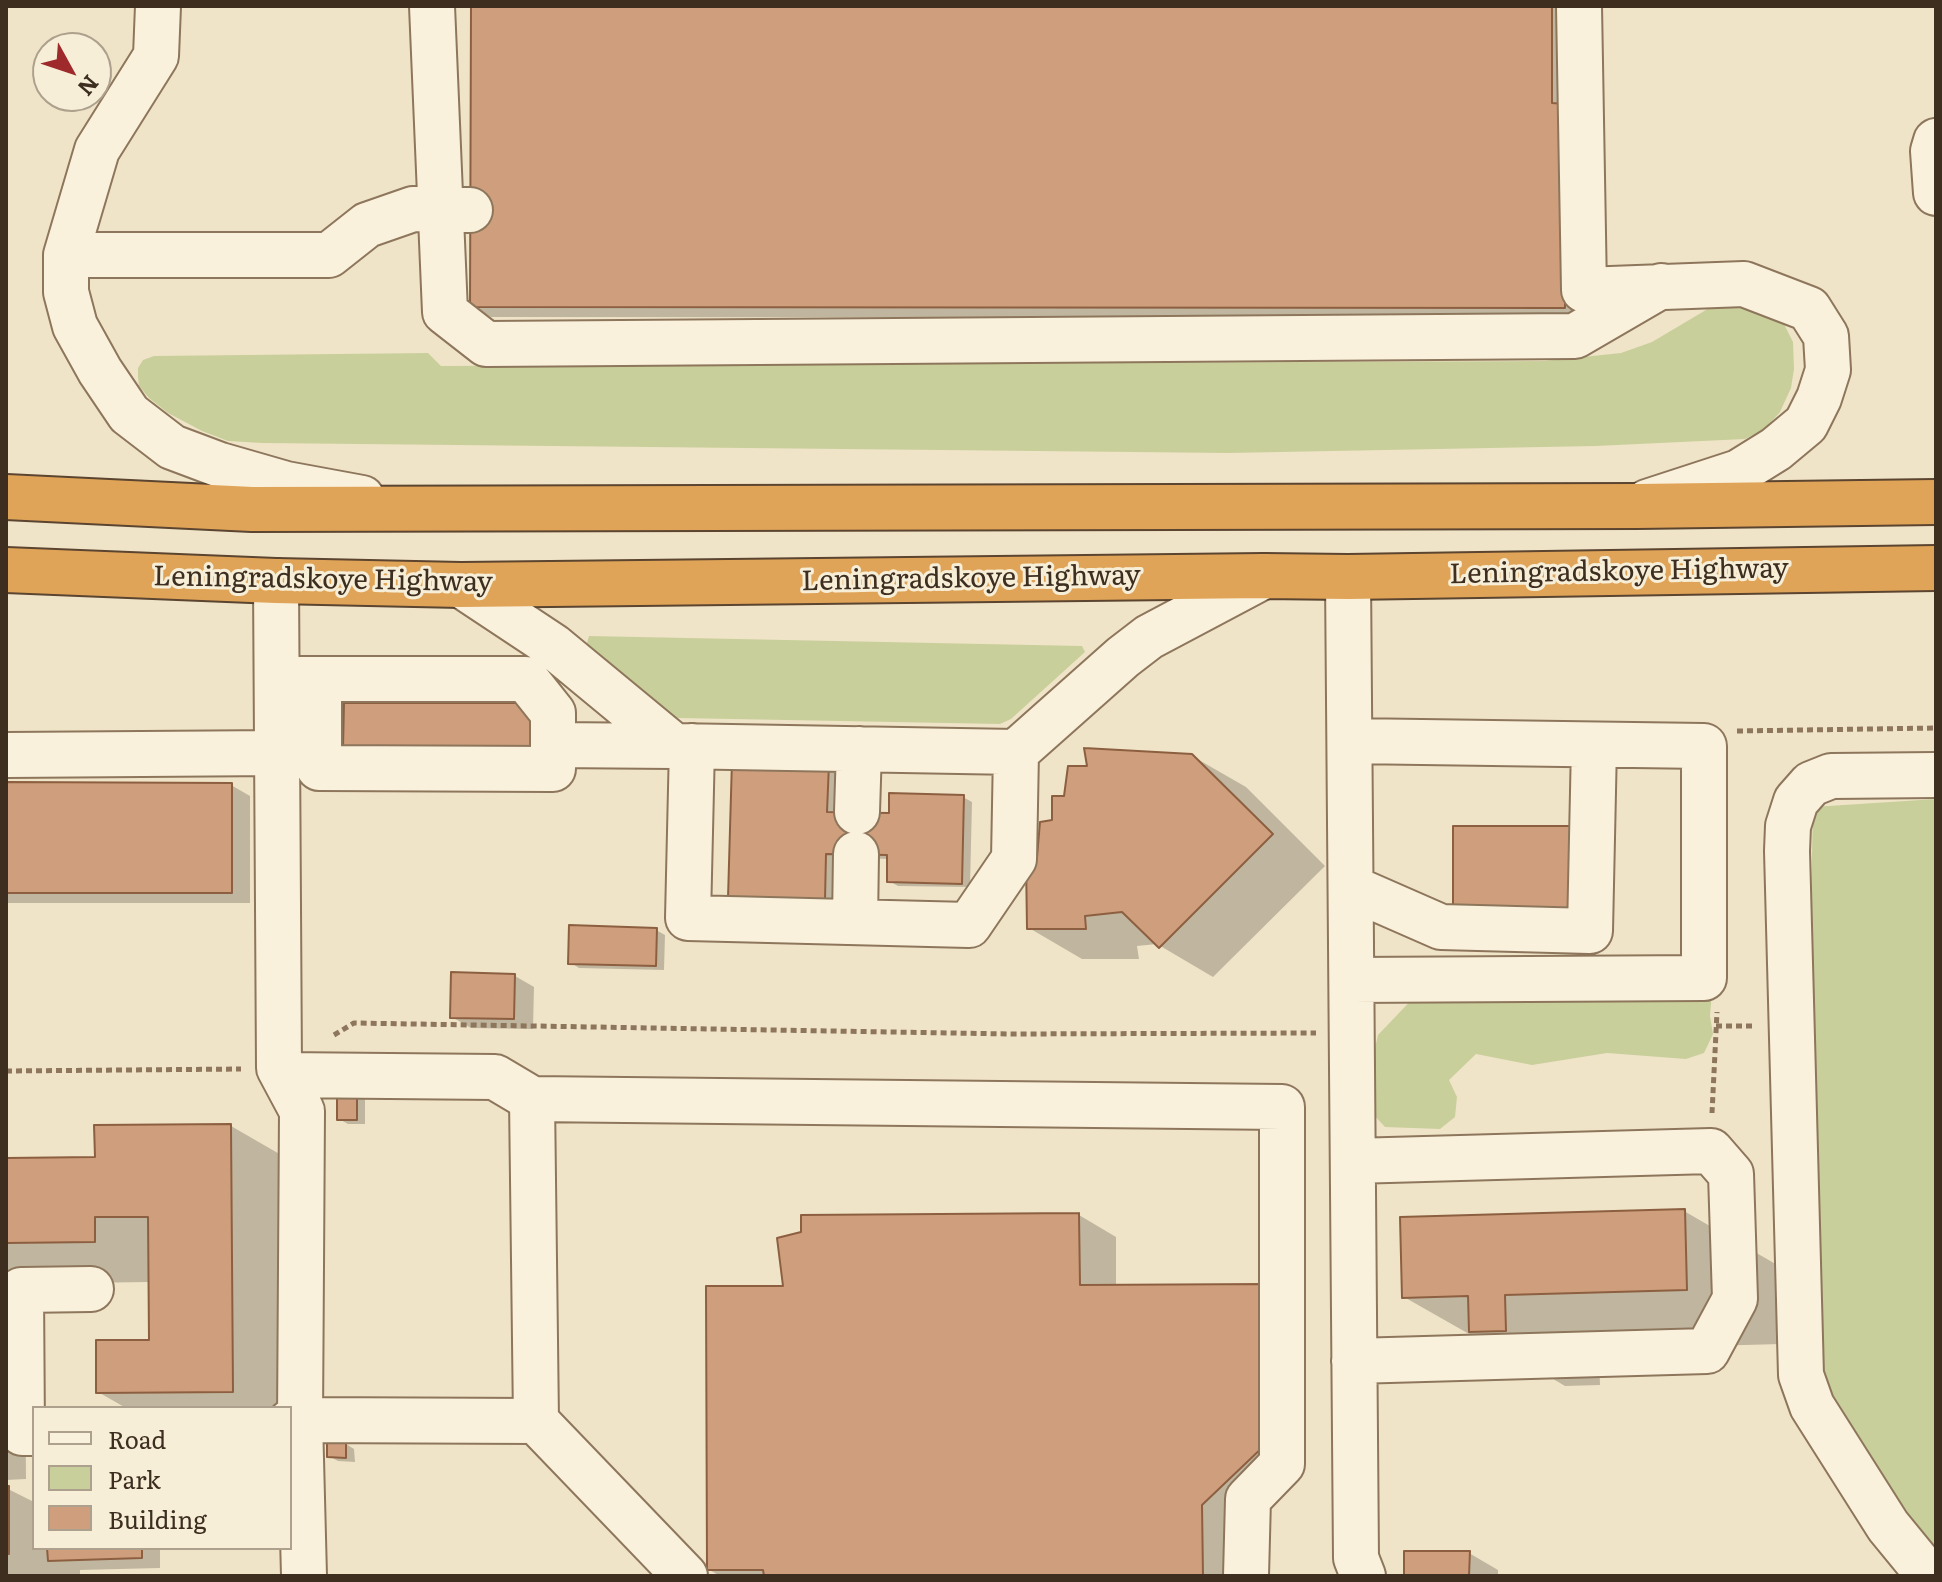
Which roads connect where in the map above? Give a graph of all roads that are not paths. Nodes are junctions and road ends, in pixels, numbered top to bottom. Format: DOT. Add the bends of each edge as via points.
graph roads {
  1 [pos="158,6"];
  2 [pos="432,6"];
  3 [pos="1579,6"];
  4 [pos="1936,141"];
  5 [pos="1936,193"];
  6 [pos="456,210"];
  7 [pos="66,255"];
  8 [pos="1661,286"];
  9 [pos="6,497"];
  10 [pos="1936,502"];
  11 [pos="1637,506"];
  12 [pos="420,508"];
  13 [pos="1936,568"];
  14 [pos="6,570"];
  15 [pos="1264,576"];
  16 [pos="1348,577"];
  17 [pos="276,581"];
  18 [pos="461,585"];
  19 [pos="298,679"];
  20 [pos="1351,741"];
  21 [pos="553,745"];
  22 [pos="1594,745"];
  23 [pos="683,746"];
  24 [pos="859,749"];
  25 [pos="1016,752"];
  26 [pos="277,753"];
  27 [pos="6,755"];
  28 [pos="1936,775"];
  29 [pos="1352,888"];
  30 [pos="855,922"];
  31 [pos="1352,980"];
  32 [pos="277,1052"];
  33 [pos="532,1099"];
  34 [pos="1353,1161"];
  35 [pos="91,1289"];
  36 [pos="14,1290"];
  37 [pos="1354,1361"];
  38 [pos="295,1421"];
  39 [pos="536,1421"];
  40 [pos="32,1433"];
  41 [pos="304,1576"];
  42 [pos="685,1576"];
  43 [pos="1246,1576"];
  44 [pos="1363,1576"];
  45 [pos="1929,1576"];
  1 -- 7 [label="lane" via="156,56 97,150"];
  2 -- 6 [label="lane"];
  3 -- 8 [label="lane" via="1575,232 1584,290"];
  4 -- 5 [label="lane"];
  6 -- 7 [label="lane" via="413,209 367,225 329,255"];
  6 -- 8 [label="lane" via="445,312 486,344 1575,336"];
  7 -- 12 [label="lane" via="66,292 81,338 129,414 172,447 286,484"];
  8 -- 11 [label="lane" via="1744,284 1809,309 1826,336 1828,370 1806,424 1776,449 1739,472"];
  9 -- 12 [label="highway" via="252,509"];
  10 -- 11 [label="highway"];
  11 -- 12 [label="highway"];
  13 -- 16 [label="highway, Leningradskoye Highway"];
  14 -- 17 [label="highway, Leningradskoye Highway"];
  15 -- 16 [label="highway, Leningradskoye Highway"];
  15 -- 18 [label="highway, Leningradskoye Highway"];
  15 -- 25 [label="lane" via="1149,637"];
  16 -- 20 [label="lane"];
  17 -- 18 [label="highway, Leningradskoye Highway"];
  17 -- 19 [label="lane"];
  18 -- 23 [label="lane" via="553,646"];
  19 -- 21 [label="lane" via="526,679 553,713"];
  19 -- 21 [label="lane" via="319,768 553,769"];
  19 -- 26 [label="lane"];
  20 -- 22 [label="lane"];
  20 -- 29 [label="lane"];
  21 -- 23 [label="lane"];
  22 -- 29 [label="lane" via="1590,931 1441,927"];
  22 -- 31 [label="lane" via="1704,746 1704,978"];
  23 -- 24 [label="lane"];
  23 -- 30 [label="lane" via="688,918"];
  24 -- 25 [label="lane"];
  24 -- 30 [label="lane"];
  25 -- 30 [label="lane" via="1014,859 969,925"];
  26 -- 27 [label="lane"];
  26 -- 32 [label="lane" via="272,949"];
  28 -- 45 [label="lane" via="1831,776 1811,784 1796,801 1788,826 1801,1375 1812,1406 1888,1526"];
  29 -- 31 [label="lane"];
  31 -- 34 [label="lane"];
  32 -- 33 [label="lane" via="495,1077"];
  32 -- 38 [label="lane" via="302,1111"];
  33 -- 39 [label="lane"];
  33 -- 43 [label="lane" via="1282,1107 1282,1464 1248,1499"];
  34 -- 37 [label="lane"];
  34 -- 37 [label="lane" via="1711,1151 1731,1174 1735,1299 1707,1351"];
  35 -- 36 [label="lane"];
  36 -- 40 [label="lane" via="22,1433"];
  37 -- 44 [label="lane" via="1356,1558"];
  38 -- 39 [label="lane"];
  38 -- 41 [label="lane"];
  39 -- 42 [label="lane"];
}
